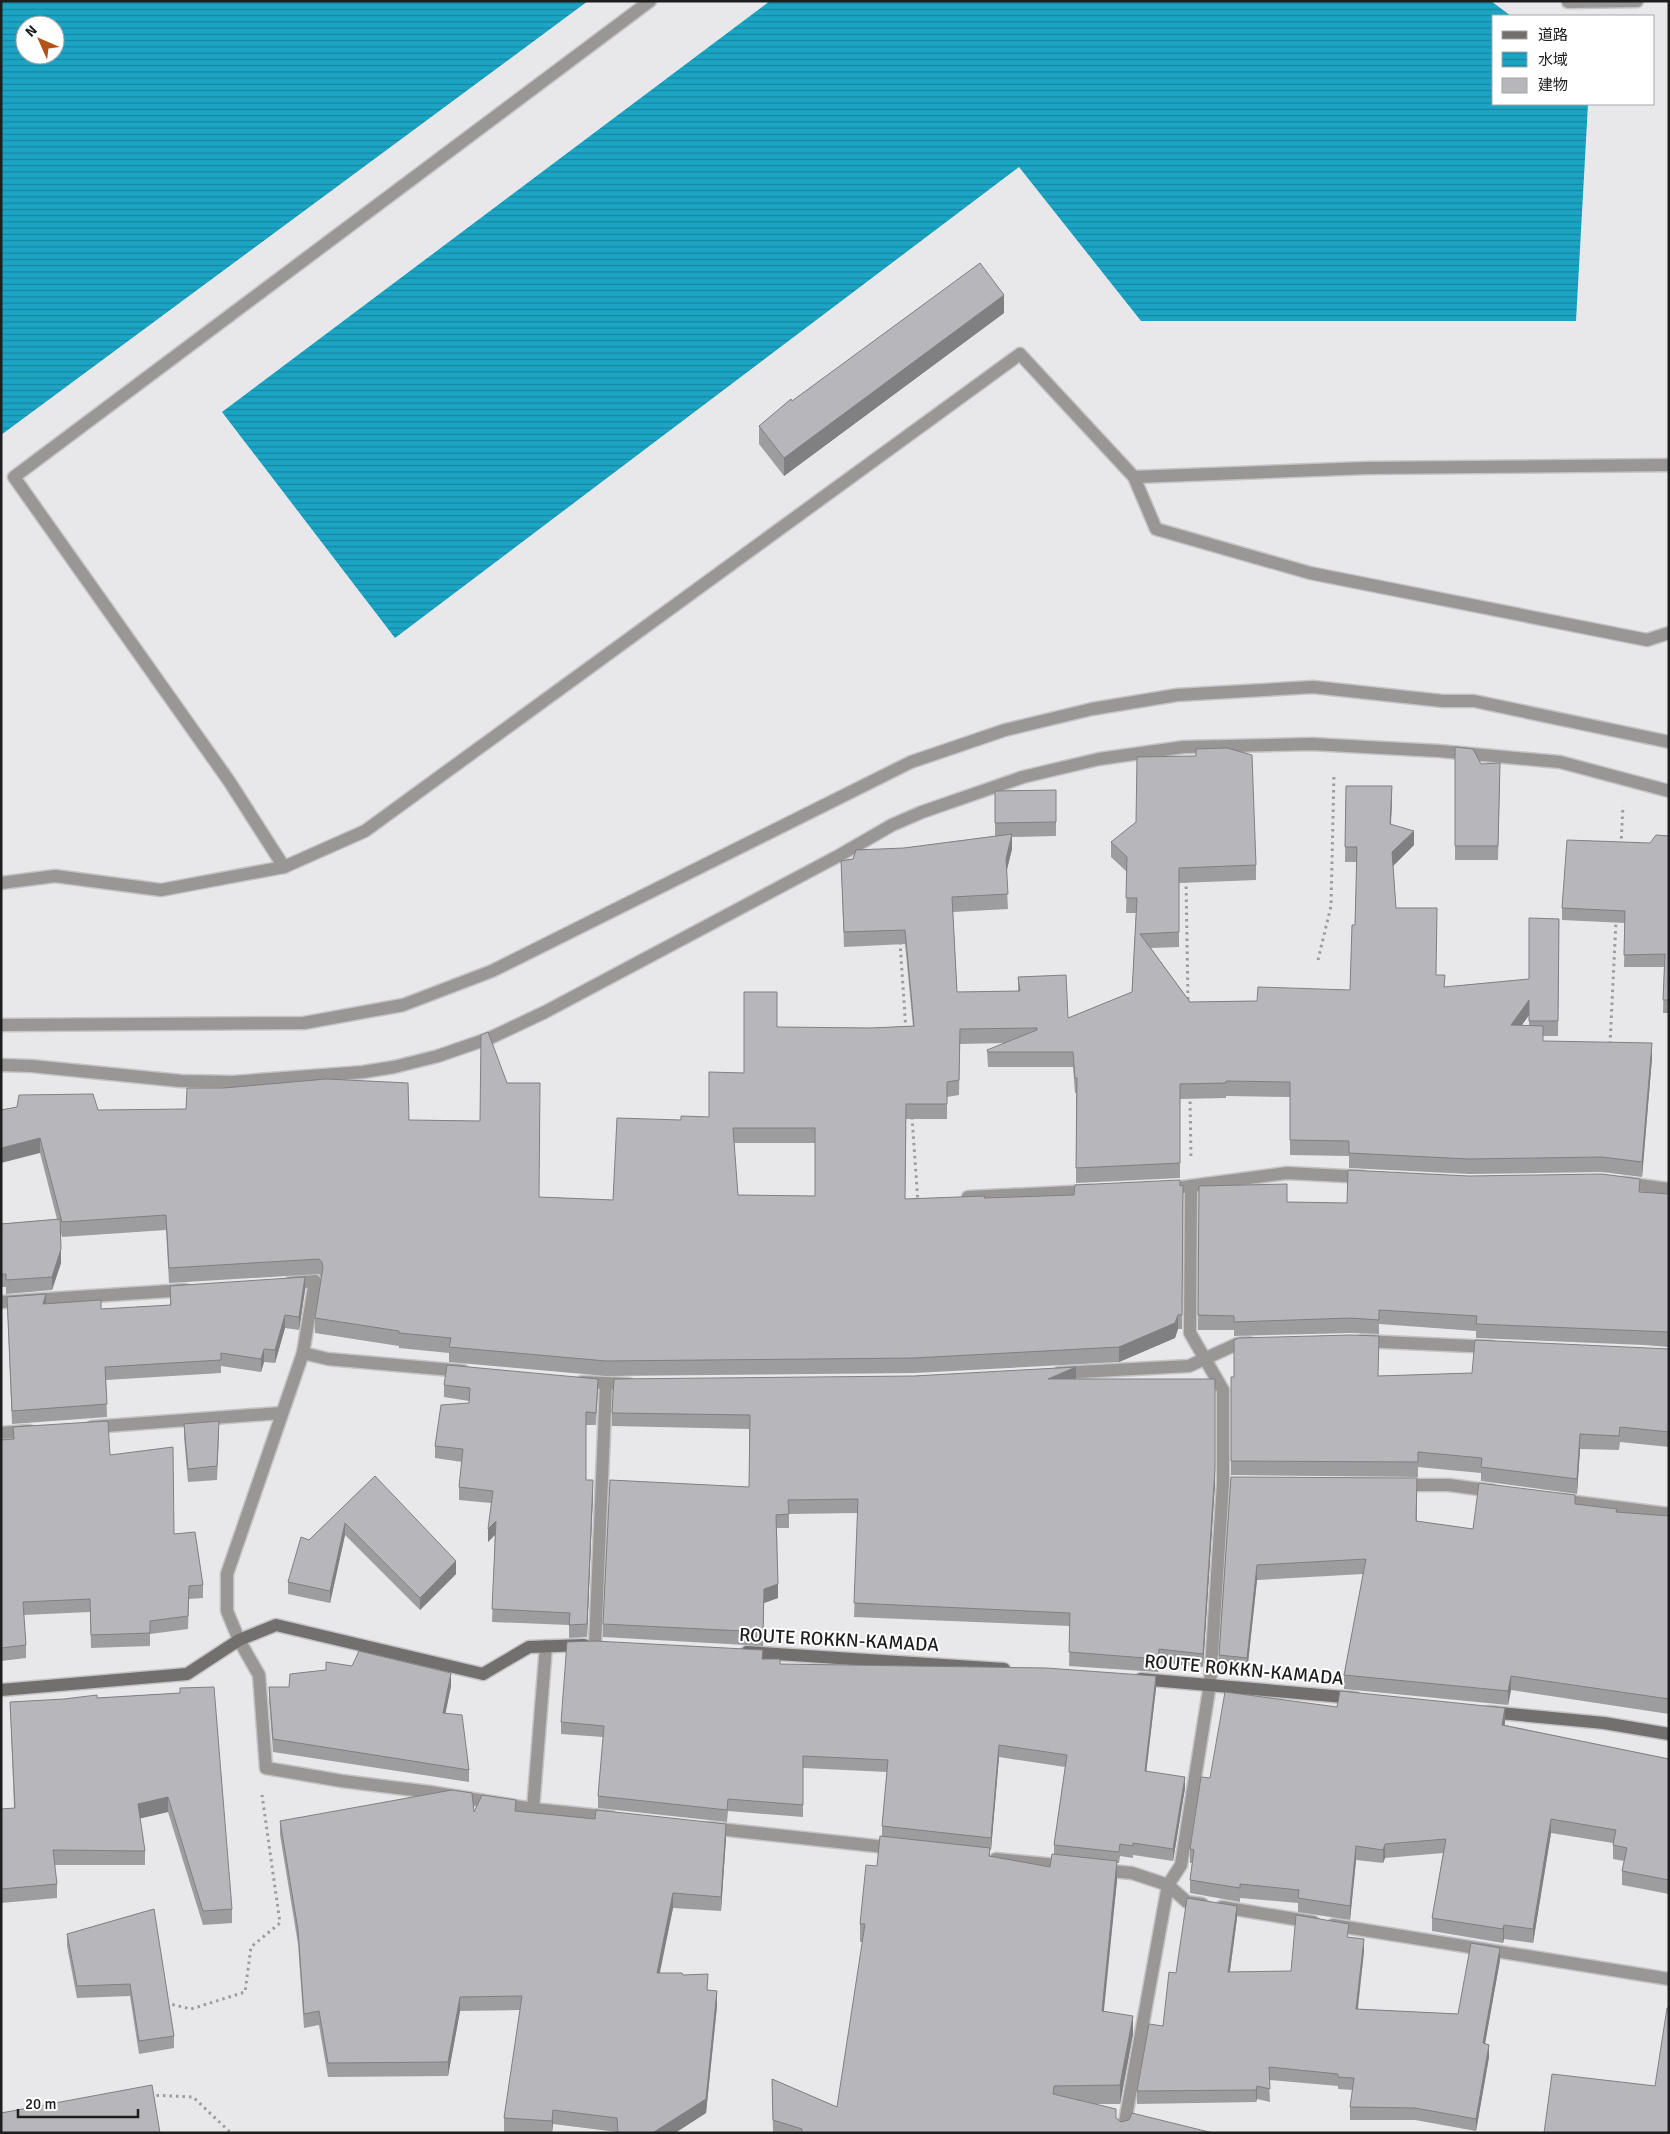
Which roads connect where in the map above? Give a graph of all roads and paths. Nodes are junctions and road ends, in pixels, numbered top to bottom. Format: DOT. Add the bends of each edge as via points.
graph roads {
  1 [pos="650,1"];
  2 [pos="1637,1"];
  3 [pos="1568,2"];
  4 [pos="1669,465"];
  5 [pos="1134,477"];
  6 [pos="1669,633"];
  7 [pos="1669,742"];
  8 [pos="1334,745"];
  9 [pos="1624,780"];
  10 [pos="1669,791"];
  11 [pos="1620,849"];
  12 [pos="284,867"];
  13 [pos="1186,877"];
  14 [pos="1,883"];
  15 [pos="1617,917"];
  16 [pos="900,933"];
  17 [pos="1318,960"];
  18 [pos="1188,1007"];
  19 [pos="1,1025"];
  20 [pos="906,1032"];
  21 [pos="1609,1053"];
  22 [pos="1,1065"];
  23 [pos="1189,1087"];
  24 [pos="912,1111"];
  25 [pos="1374,1178"];
  26 [pos="1612,1181"];
  27 [pos="1191,1186"];
  28 [pos="1172,1187"];
  29 [pos="1669,1188"];
  30 [pos="1103,1190"];
  31 [pos="957,1197"];
  32 [pos="918,1209"];
  33 [pos="276,1284"];
  34 [pos="197,1289"];
  35 [pos="1,1302"];
  36 [pos="1351,1341"];
  37 [pos="1266,1343"];
  38 [pos="1504,1347"];
  39 [pos="303,1353"];
  40 [pos="1205,1359"];
  41 [pos="476,1372"];
  42 [pos="1042,1374"];
  43 [pos="566,1380"];
  44 [pos="646,1383"];
  45 [pos="606,1384"];
  46 [pos="281,1413"];
  47 [pos="78,1428"];
  48 [pos="40,1430"];
  49 [pos="1,1433"];
  50 [pos="1390,1485"];
  51 [pos="1506,1493"];
  52 [pos="1544,1498"];
  53 [pos="1669,1514"];
  54 [pos="240,1640"];
  55 [pos="600,1645"];
  56 [pos="546,1646"];
  57 [pos="734,1652"];
  58 [pos="1021,1670"];
  59 [pos="1131,1678"];
  60 [pos="1210,1684"];
  61 [pos="1,1690"];
  62 [pos="1368,1700"];
  63 [pos="1476,1710"];
  64 [pos="1669,1734"];
  65 [pos="266,1768"];
  66 [pos="533,1809"];
  67 [pos="622,1819"];
  68 [pos="700,1827"];
  69 [pos="906,1849"];
  70 [pos="985,1858"];
  71 [pos="1168,1885"];
  72 [pos="1669,1979"];
  73 [pos="158,2001"];
  74 [pos="145,2096"];
  75 [pos="231,2133"];
  76 [pos="1123,2133"];
  1 -- 12 [label="street" via="14,477 229,781"];
  2 -- 3 [label="street"];
  4 -- 5 [label="street" via="1367,468"];
  5 -- 6 [label="street" via="1156,529 1319,575 1648,640"];
  5 -- 12 [label="street" via="1020,354 365,831"];
  7 -- 19 [label="street" via="1474,701 1443,701 1313,687 1178,695 1120,704 1005,730 911,762 492,971 403,1005 304,1023"];
  8 -- 9 [label="street" via="1560,762"];
  8 -- 17 [label="path" via="1330,906"];
  8 -- 22 [label="street" via="1184,747 1099,759 1023,776 892,825 563,1003 490,1038 394,1067 233,1082"];
  9 -- 10 [label="street"];
  9 -- 11 [label="path"];
  12 -- 14 [label="street" via="161,890 55,876"];
  13 -- 18 [label="path"];
  15 -- 21 [label="path"];
  16 -- 20 [label="path"];
  23 -- 27 [label="path"];
  24 -- 32 [label="path"];
  25 -- 27 [label="street" via="1288,1174"];
  26 -- 29 [label="street"];
  27 -- 28 [label="street"];
  27 -- 40 [label="street" via="1190,1333"];
  30 -- 31 [label="street"];
  33 -- 39 [label="street" via="315,1281"];
  34 -- 35 [label="street"];
  36 -- 38 [label="street"];
  37 -- 40 [label="street" via="1237,1344"];
  39 -- 41 [label="street" via="328,1359"];
  39 -- 46 [label="street"];
  40 -- 42 [label="street" via="1189,1366"];
  40 -- 60 [label="street" via="1222,1390 1228,1483"];
  43 -- 45 [label="street"];
  44 -- 45 [label="street"];
  45 -- 55 [label="street"];
  46 -- 47 [label="street"];
  46 -- 54 [label="street" via="227,1574 227,1611"];
  48 -- 49 [label="street"];
  50 -- 51 [label="street" via="1449,1485"];
  52 -- 53 [label="street"];
  54 -- 56 [label="main road" via="276,1624 483,1674 529,1647"];
  54 -- 61 [label="main road" via="188,1674"];
  54 -- 65 [label="street" via="259,1675"];
  55 -- 56 [label="main road"];
  56 -- 66 [label="street"];
  57 -- 58 [label="main road, ROUTE ROKKN-KAMADA"];
  59 -- 60 [label="main road, ROUTE ROKKN-KAMADA"];
  60 -- 62 [label="main road, ROUTE ROKKN-KAMADA"];
  60 -- 71 [label="street" via="1181,1865"];
  63 -- 64 [label="main road" via="1604,1723"];
  65 -- 66 [label="street"];
  65 -- 73 [label="path" via="261,1783 280,1923 251,1947 245,1992 191,2009"];
  66 -- 67 [label="street"];
  68 -- 69 [label="street"];
  70 -- 71 [label="street" via="1132,1873"];
  71 -- 72 [label="street" via="1187,1902"];
  71 -- 76 [label="street"];
  74 -- 75 [label="path" via="193,2096"];
}
